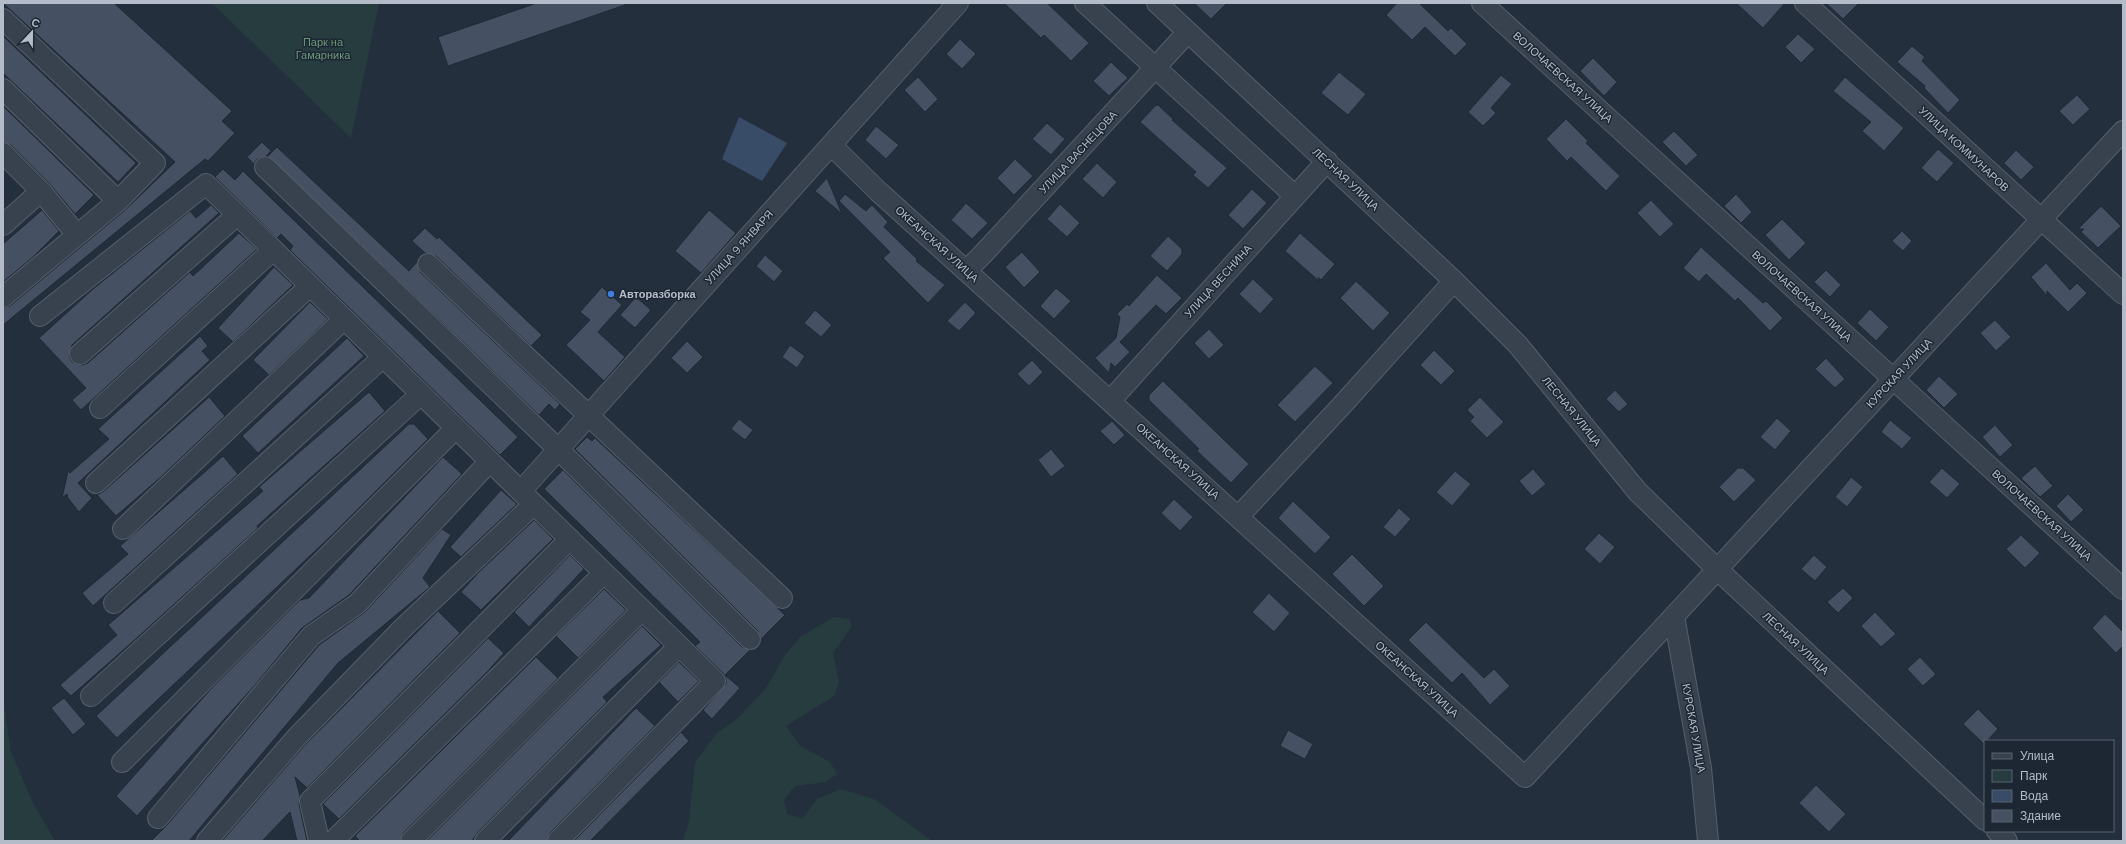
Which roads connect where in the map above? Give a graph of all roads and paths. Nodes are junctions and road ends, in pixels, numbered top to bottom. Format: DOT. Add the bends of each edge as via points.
graph roads {
  1 [pos="958,3"];
  2 [pos="1085,3"];
  3 [pos="1157,3"];
  4 [pos="1482,3"];
  5 [pos="1805,3"];
  6 [pos="3,19"];
  7 [pos="1188,32"];
  8 [pos="1155,68"];
  9 [pos="3,89"];
  10 [pos="2123,131"];
  11 [pos="831,145"];
  12 [pos="3,153"];
  13 [pos="1327,161"];
  14 [pos="265,167"];
  15 [pos="42,190"];
  16 [pos="1295,196"];
  17 [pos="118,201"];
  18 [pos="237,214"];
  19 [pos="2041,219"];
  20 [pos="3,225"];
  21 [pos="77,235"];
  22 [pos="273,250"];
  23 [pos="428,264"];
  24 [pos="967,270"];
  25 [pos="1454,281"];
  26 [pos="310,286"];
  27 [pos="2123,294"];
  28 [pos="3,297"];
  29 [pos="40,316"];
  30 [pos="344,319"];
  31 [pos="80,354"];
  32 [pos="383,357"];
  33 [pos="1893,379"];
  34 [pos="421,394"];
  35 [pos="1110,401"];
  36 [pos="100,408"];
  37 [pos="589,416"];
  38 [pos="456,428"];
  39 [pos="558,450"];
  40 [pos="490,461"];
  41 [pos="96,483"];
  42 [pos="527,498"];
  43 [pos="1239,516"];
  44 [pos="123,529"];
  45 [pos="570,539"];
  46 [pos="1717,569"];
  47 [pos="604,573"];
  48 [pos="2123,589"];
  49 [pos="782,598"];
  50 [pos="114,603"];
  51 [pos="642,610"];
  52 [pos="1674,616"];
  53 [pos="750,640"];
  54 [pos="679,646"];
  55 [pos="91,696"];
  56 [pos="122,762"];
  57 [pos="1525,777"];
  58 [pos="158,818"];
  59 [pos="1984,819"];
  60 [pos="1998,832"];
  61 [pos="207,841"];
  62 [pos="319,841"];
  63 [pos="333,841"];
  64 [pos="411,841"];
  65 [pos="485,841"];
  66 [pos="558,841"];
  67 [pos="1708,841"];
  68 [pos="2007,841"];
  1 -- 11 [label="street, УЛИЦА 9 ЯНВАРЯ"];
  2 -- 8 [label="street"];
  3 -- 7 [label="street, ЛЕСНАЯ УЛИЦА"];
  4 -- 33 [label="street, ВОЛОЧАЕВСКАЯ УЛИЦА"];
  5 -- 19 [label="street, УЛИЦА КОММУНАРОВ"];
  6 -- 17 [label="street" via="155,163"];
  7 -- 8 [label="street, УЛИЦА ВАСНЕЦОВА"];
  7 -- 13 [label="street, ЛЕСНАЯ УЛИЦА"];
  8 -- 16 [label="street"];
  8 -- 24 [label="street, УЛИЦА ВАСНЕЦОВА"];
  9 -- 17 [label="street"];
  10 -- 19 [label="street, КУРСКАЯ УЛИЦА"];
  11 -- 24 [label="street, ОКЕАНСКАЯ УЛИЦА" via="879,192"];
  11 -- 37 [label="street, УЛИЦА 9 ЯНВАРЯ"];
  12 -- 15 [label="street"];
  13 -- 16 [label="street, УЛИЦА ВЕСНИНА"];
  13 -- 25 [label="street, ЛЕСНАЯ УЛИЦА"];
  14 -- 39 [label="street"];
  15 -- 20 [label="street"];
  15 -- 21 [label="street"];
  16 -- 35 [label="street, УЛИЦА ВЕСНИНА"];
  17 -- 21 [label="street"];
  18 -- 22 [label="street"];
  18 -- 29 [label="street" via="206,184"];
  18 -- 31 [label="street"];
  19 -- 27 [label="street, УЛИЦА КОММУНАРОВ"];
  19 -- 33 [label="street, КУРСКАЯ УЛИЦА"];
  21 -- 28 [label="street"];
  22 -- 26 [label="street"];
  22 -- 36 [label="street"];
  23 -- 37 [label="street"];
  24 -- 35 [label="street, ОКЕАНСКАЯ УЛИЦА"];
  25 -- 43 [label="street"];
  25 -- 46 [label="street, ЛЕСНАЯ УЛИЦА" via="1518,345 1637,490"];
  26 -- 30 [label="street"];
  26 -- 41 [label="street"];
  30 -- 32 [label="street"];
  30 -- 44 [label="street"];
  32 -- 34 [label="street"];
  32 -- 50 [label="street"];
  33 -- 46 [label="street, КУРСКАЯ УЛИЦА"];
  33 -- 48 [label="street, ВОЛОЧАЕВСКАЯ УЛИЦА"];
  34 -- 38 [label="street"];
  34 -- 55 [label="street"];
  35 -- 43 [label="street, ОКЕАНСКАЯ УЛИЦА"];
  37 -- 39 [label="street, УЛИЦА 9 ЯНВАРЯ"];
  37 -- 49 [label="street"];
  38 -- 40 [label="street"];
  38 -- 56 [label="street"];
  39 -- 42 [label="street, УЛИЦА 9 ЯНВАРЯ"];
  39 -- 53 [label="street"];
  40 -- 42 [label="street"];
  40 -- 58 [label="street" via="357,604 311,636"];
  42 -- 45 [label="street"];
  42 -- 61 [label="street, УЛИЦА 9 ЯНВАРЯ" via="296,738"];
  43 -- 57 [label="street, ОКЕАНСКАЯ УЛИЦА"];
  45 -- 47 [label="street"];
  45 -- 62 [label="street" via="310,801"];
  46 -- 52 [label="street, КУРСКАЯ УЛИЦА"];
  46 -- 59 [label="street, ЛЕСНАЯ УЛИЦА"];
  47 -- 51 [label="street"];
  47 -- 63 [label="street"];
  51 -- 54 [label="street"];
  51 -- 64 [label="street"];
  52 -- 57 [label="street, КУРСКАЯ УЛИЦА"];
  52 -- 67 [label="street, КУРСКАЯ УЛИЦА" via="1701,768"];
  54 -- 65 [label="street"];
  54 -- 66 [label="street" via="715,681"];
  60 -- 68 [label="street"];
}
